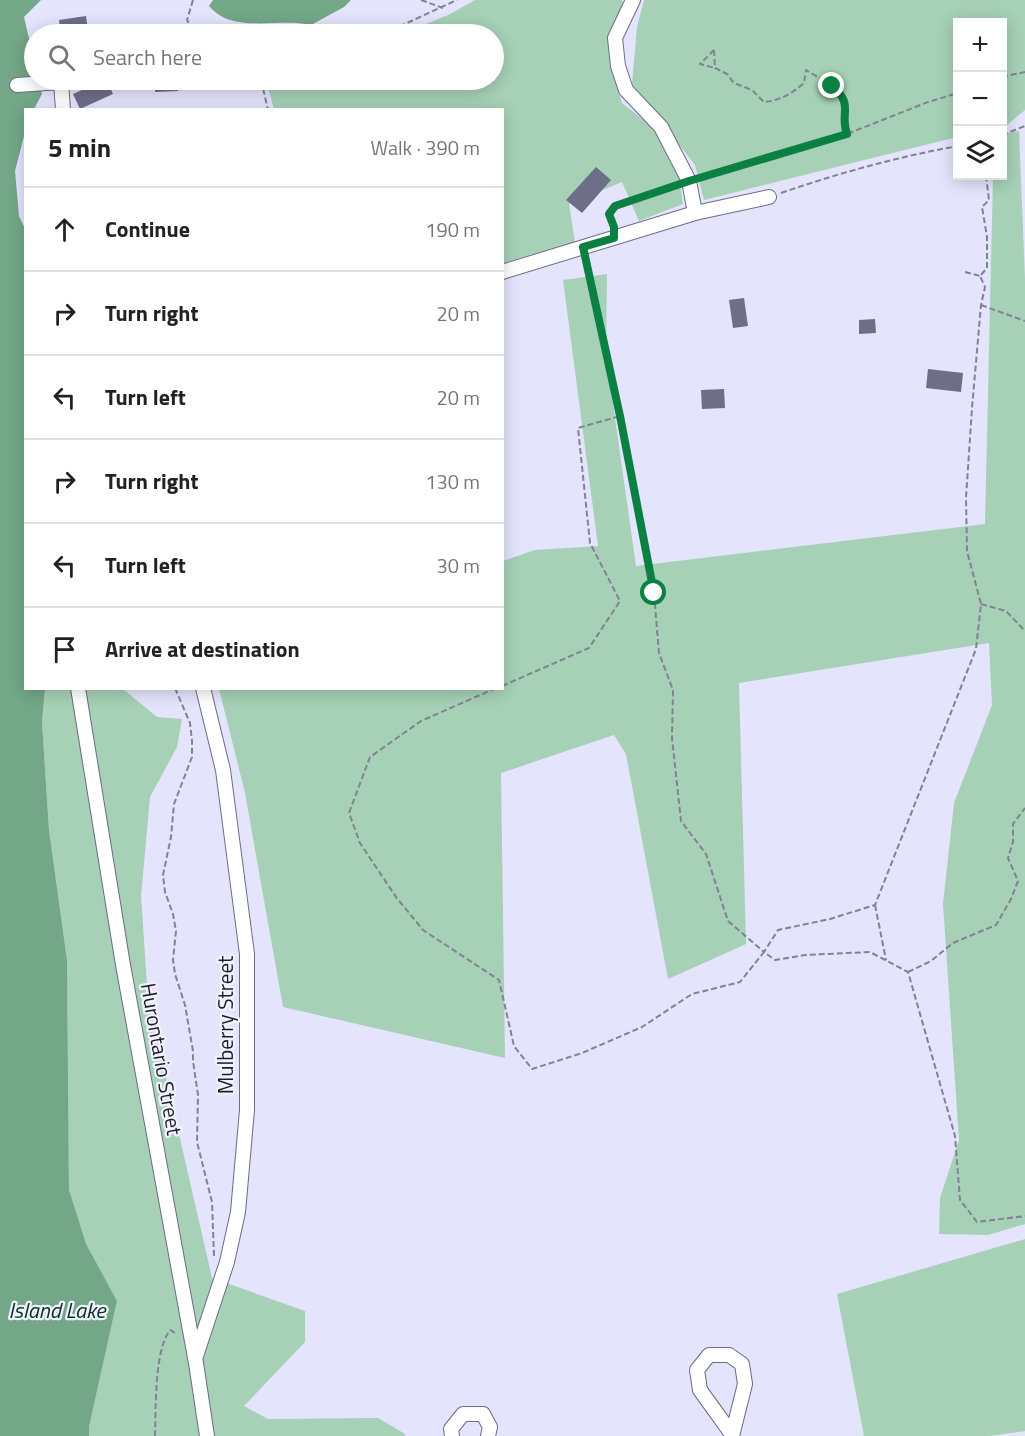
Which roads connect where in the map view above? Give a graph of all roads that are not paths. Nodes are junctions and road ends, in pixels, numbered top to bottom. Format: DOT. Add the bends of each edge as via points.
graph roads {
  1 [pos="633,0"];
  2 [pos="17,85"];
  3 [pos="24,85"];
  4 [pos="62,90"];
  5 [pos="63,108"];
  6 [pos="769,197"];
  7 [pos="695,213"];
  8 [pos="504,271"];
  9 [pos="78,690"];
  10 [pos="203,690"];
  11 [pos="195,1358"];
  12 [pos="731,1434"];
  13 [pos="207,1436"];
  14 [pos="452,1436"];
  15 [pos="488,1436"];
  1 -- 7 [label="street" via="615,38 618,66 626,90 662,126 689,181"];
  2 -- 3 [label="street"];
  4 -- 5 [label="street"];
  6 -- 7 [label="street"];
  7 -- 8 [label="street"];
  9 -- 11 [label="street, Hurontario Street" via="123,965"];
  10 -- 11 [label="street, Mulberry Street" via="223,770 247,954 247,1110 238,1212 227,1262"];
  11 -- 13 [label="street, Hurontario Street"];
  12 -- 12 [label="street" via="745,1384 741,1364 729,1355 710,1355 697,1370 699,1390"];
  14 -- 15 [label="street" via="451,1428 463,1414 483,1414 490,1427"];
}
